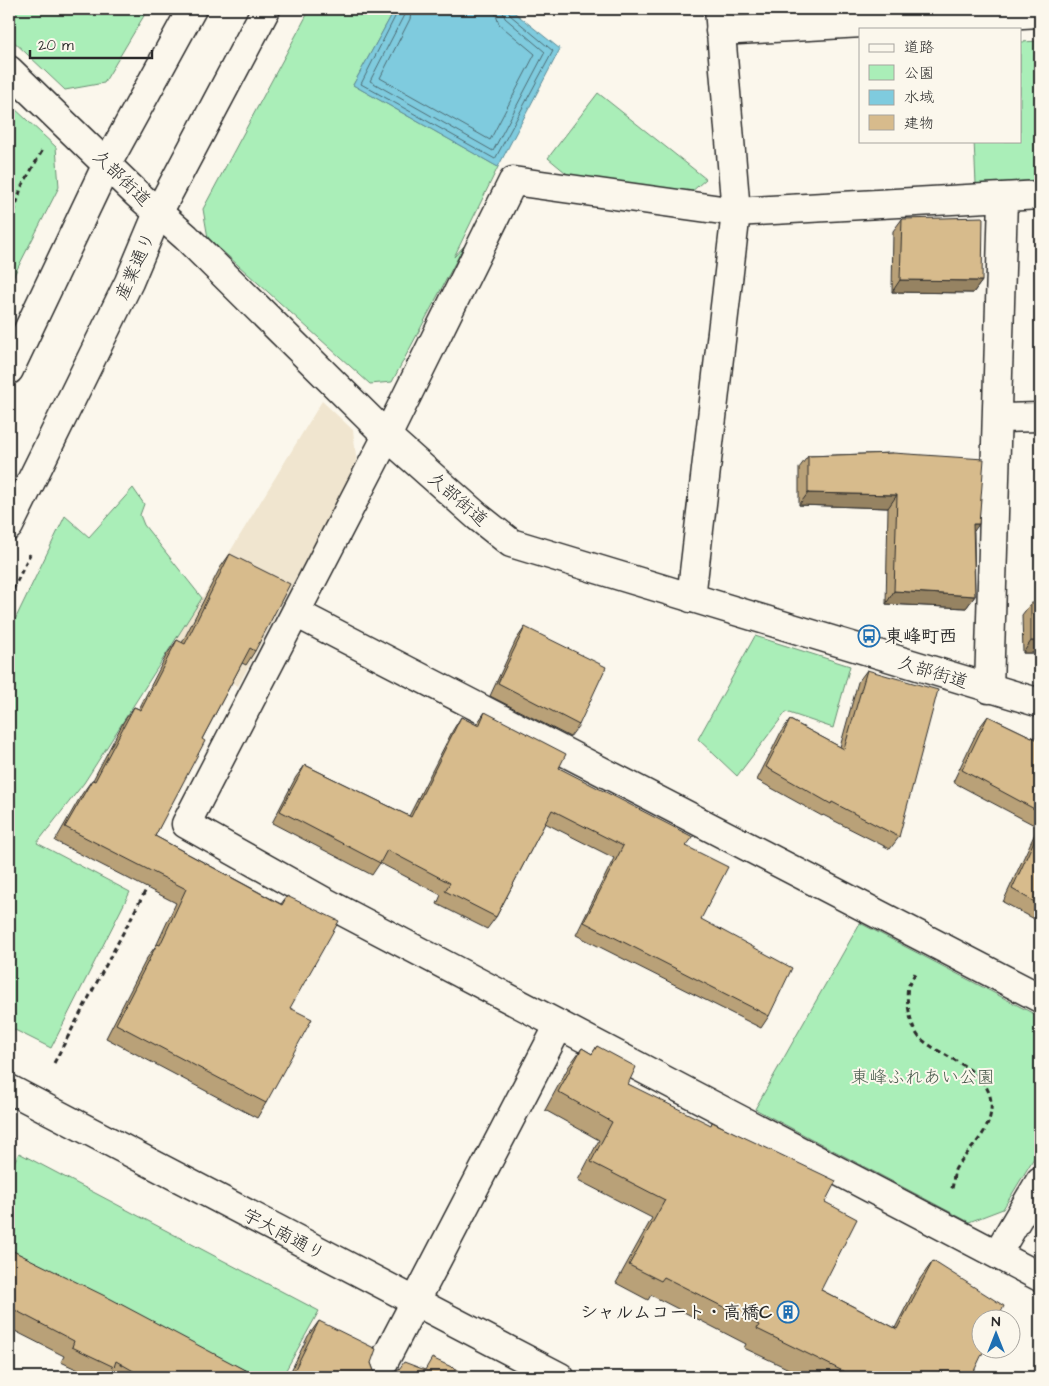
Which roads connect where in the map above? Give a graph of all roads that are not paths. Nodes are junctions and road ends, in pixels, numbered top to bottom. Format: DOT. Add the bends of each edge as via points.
graph roads {
  1 [pos="192,9"];
  2 [pos="266,9"];
  3 [pos="1040,12"];
  4 [pos="719,20"];
  5 [pos="9,70"];
  6 [pos="107,164"];
  7 [pos="1040,195"];
  8 [pos="1003,198"];
  9 [pos="736,212"];
  10 [pos="158,213"];
  11 [pos="9,370"];
  12 [pos="1040,417"];
  13 [pos="998,418"];
  14 [pos="387,436"];
  15 [pos="9,526"];
  16 [pos="691,598"];
  17 [pos="296,613"];
  18 [pos="989,689"];
  19 [pos="1040,703"];
  20 [pos="1040,998"];
  21 [pos="559,1025"];
  22 [pos="9,1090"];
  23 [pos="1040,1181"];
  24 [pos="997,1254"];
  25 [pos="1040,1277"];
  26 [pos="415,1303"];
  27 [pos="376,1377"];
  28 [pos="560,1377"];
  1 -- 6 [label="street"];
  2 -- 10 [label="street, 産業通り"];
  3 -- 4 [label="street"];
  4 -- 9 [label="street"];
  5 -- 6 [label="street, 久部街道"];
  6 -- 10 [label="street, 久部街道"];
  6 -- 11 [label="street"];
  7 -- 8 [label="street"];
  8 -- 9 [label="street"];
  8 -- 13 [label="street"];
  9 -- 14 [label="street" via="513,181"];
  9 -- 16 [label="street"];
  10 -- 14 [label="street, 久部街道"];
  10 -- 15 [label="street, 産業通り" via="129,282"];
  12 -- 13 [label="street"];
  13 -- 18 [label="street"];
  14 -- 16 [label="street, 久部街道" via="511,543"];
  14 -- 17 [label="street"];
  16 -- 18 [label="street, 久部街道"];
  17 -- 20 [label="street"];
  17 -- 21 [label="street" via="186,824 325,902"];
  18 -- 19 [label="street, 久部街道"];
  21 -- 24 [label="street"];
  21 -- 26 [label="street"];
  22 -- 26 [label="street, 宇大南通り"];
  23 -- 24 [label="street"];
  24 -- 25 [label="street"];
  26 -- 27 [label="street"];
  26 -- 28 [label="street, 宇大南通り"];
}
